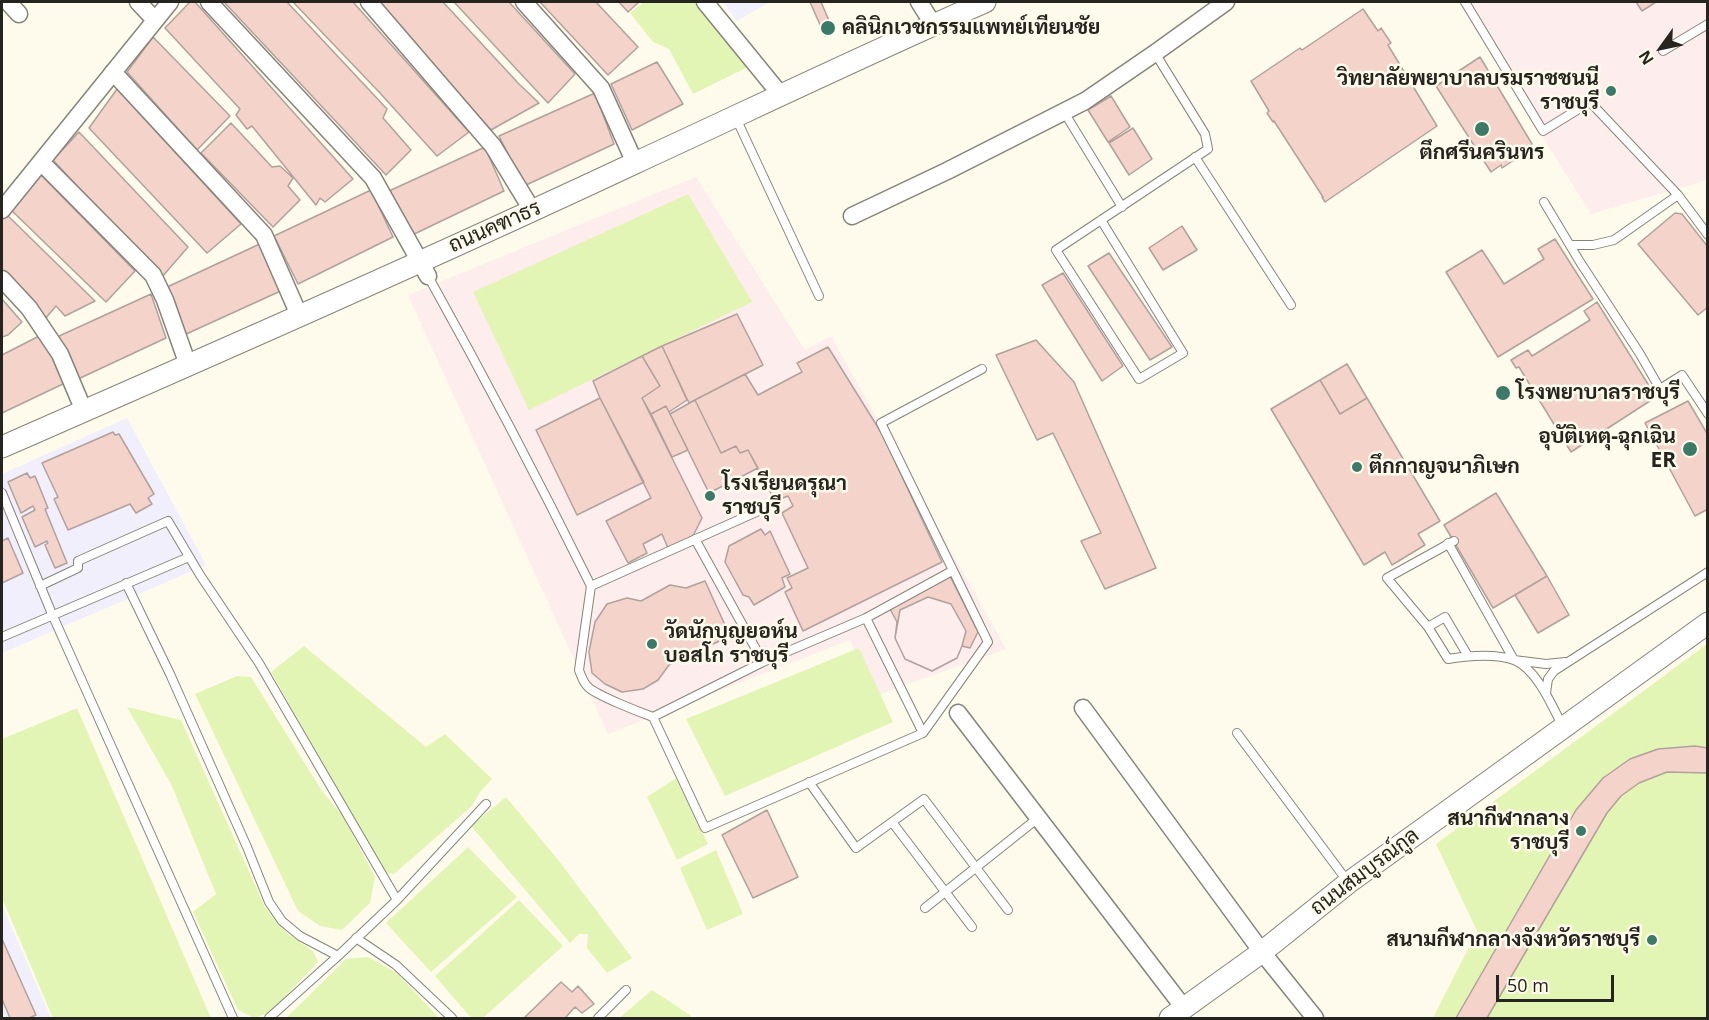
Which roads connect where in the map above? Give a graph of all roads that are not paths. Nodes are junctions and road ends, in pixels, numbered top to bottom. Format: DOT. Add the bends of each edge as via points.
graph roads {
  1 [pos="138,2"];
  2 [pos="170,2"];
  3 [pos="209,2"];
  4 [pos="369,2"];
  5 [pos="524,2"];
  6 [pos="705,2"];
  7 [pos="919,2"];
  8 [pos="985,2"];
  9 [pos="1226,2"];
  10 [pos="1465,2"];
  11 [pos="155,20"];
  12 [pos="933,24"];
  13 [pos="1707,24"];
  14 [pos="1663,51"];
  15 [pos="1155,53"];
  16 [pos="113,72"];
  17 [pos="780,94"];
  18 [pos="1064,112"];
  19 [pos="735,116"];
  20 [pos="1195,157"];
  21 [pos="41,162"];
  22 [pos="635,163"];
  23 [pos="1678,195"];
  24 [pos="1544,202"];
  25 [pos="1122,207"];
  26 [pos="2,210"];
  27 [pos="532,210"];
  28 [pos="852,216"];
  29 [pos="1101,220"];
  30 [pos="1707,235"];
  31 [pos="1570,245"];
  32 [pos="424,268"];
  33 [pos="2,279"];
  34 [pos="819,296"];
  35 [pos="1291,305"];
  36 [pos="299,315"];
  37 [pos="189,365"];
  38 [pos="982,369"];
  39 [pos="84,411"];
  40 [pos="1707,414"];
  41 [pos="2,447"];
  42 [pos="2,493"];
  43 [pos="4,505"];
  44 [pos="763,508"];
  45 [pos="695,539"];
  46 [pos="189,557"];
  47 [pos="952,571"];
  48 [pos="1707,572"];
  49 [pos="126,583"];
  50 [pos="591,585"];
  51 [pos="40,586"];
  52 [pos="52,614"];
  53 [pos="866,618"];
  54 [pos="1707,623"];
  55 [pos="1428,627"];
  56 [pos="2,637"];
  57 [pos="1468,656"];
  58 [pos="1514,660"];
  59 [pos="762,662"];
  60 [pos="1568,662"];
  61 [pos="1546,693"];
  62 [pos="1083,708"];
  63 [pos="958,713"];
  64 [pos="653,717"];
  65 [pos="1563,728"];
  66 [pos="923,733"];
  67 [pos="1237,733"];
  68 [pos="809,782"];
  69 [pos="486,804"];
  70 [pos="1038,818"];
  71 [pos="892,822"];
  72 [pos="976,868"];
  73 [pos="1348,883"];
  74 [pos="946,893"];
  75 [pos="397,900"];
  76 [pos="925,908"];
  77 [pos="1008,910"];
  78 [pos="972,927"];
  79 [pos="357,938"];
  80 [pos="1262,952"];
  81 [pos="338,956"];
  82 [pos="626,990"];
  83 [pos="1177,1013"];
  84 [pos="233,1018"];
  85 [pos="269,1018"];
  86 [pos="452,1018"];
  87 [pos="598,1018"];
  88 [pos="1315,1018"];
  1 -- 11 [label="street"];
  2 -- 11 [label="street"];
  3 -- 32 [label="street" via="373,178"];
  4 -- 27 [label="street" via="493,146"];
  5 -- 22 [label="street" via="602,88"];
  6 -- 17 [label="street"];
  7 -- 12 [label="street"];
  8 -- 12 [label="street, ถนนคฑาธร"];
  9 -- 15 [label="street"];
  10 -- 23 [label="lane" via="1543,131 1590,102"];
  11 -- 16 [label="street"];
  12 -- 17 [label="street, ถนนคฑาธร"];
  13 -- 14 [label="lane"];
  15 -- 18 [label="street"];
  15 -- 20 [label="lane" via="1205,135 1208,149"];
  16 -- 21 [label="street"];
  16 -- 36 [label="street" via="264,235"];
  17 -- 19 [label="street, ถนนคฑาธร"];
  18 -- 25 [label="lane"];
  18 -- 28 [label="street"];
  19 -- 22 [label="street, ถนนคฑาธร"];
  19 -- 34 [label="lane"];
  20 -- 25 [label="lane"];
  20 -- 35 [label="lane"];
  21 -- 26 [label="street"];
  21 -- 37 [label="street" via="153,275"];
  22 -- 27 [label="street, ถนนคฑาธร"];
  23 -- 30 [label="lane"];
  23 -- 31 [label="lane" via="1614,240"];
  24 -- 31 [label="lane"];
  25 -- 29 [label="lane"];
  27 -- 32 [label="street, ถนนคฑาธร"];
  29 -- 29 [label="lane" via="1183,353 1139,379 1056,250"];
  31 -- 40 [label="lane" via="1660,389 1682,375"];
  32 -- 36 [label="street, ถนนคฑาธร"];
  32 -- 50 [label="lane" via="523,449"];
  33 -- 39 [label="street" via="29,308 60,354"];
  36 -- 37 [label="street, ถนนคฑาธร"];
  37 -- 39 [label="street, ถนนคฑาธร"];
  38 -- 47 [label="lane" via="881,423"];
  39 -- 41 [label="street, ถนนคฑาธร"];
  42 -- 43 [label="lane"];
  43 -- 51 [label="lane"];
  44 -- 45 [label="lane"];
  45 -- 50 [label="lane"];
  45 -- 59 [label="lane"];
  46 -- 49 [label="lane"];
  46 -- 51 [label="lane" via="168,520 78,561 78,568"];
  46 -- 75 [label="lane" via="259,663"];
  47 -- 53 [label="lane"];
  47 -- 66 [label="lane" via="988,642"];
  48 -- 60 [label="lane"];
  49 -- 52 [label="lane"];
  49 -- 81 [label="lane" via="269,902 282,921 300,936"];
  50 -- 64 [label="lane" via="579,670 582,680 590,688"];
  51 -- 52 [label="lane"];
  52 -- 56 [label="lane"];
  52 -- 84 [label="lane"];
  53 -- 59 [label="lane"];
  53 -- 66 [label="lane"];
  54 -- 65 [label="street, ถนนสมบูรณ์กูล"];
  55 -- 57 [label="lane" via="1448,659"];
  55 -- 57 [label="lane" via="1444,617"];
  55 -- 58 [label="lane" via="1387,578 1451,542"];
  57 -- 58 [label="lane"];
  58 -- 60 [label="lane"];
  58 -- 61 [label="lane"];
  59 -- 64 [label="lane"];
  60 -- 61 [label="lane" via="1548,679"];
  61 -- 65 [label="lane"];
  62 -- 80 [label="street"];
  63 -- 70 [label="street"];
  64 -- 68 [label="lane" via="705,828"];
  65 -- 73 [label="street, ถนนสมบูรณ์กูล"];
  66 -- 68 [label="lane"];
  67 -- 73 [label="lane"];
  68 -- 71 [label="lane" via="856,849"];
  69 -- 75 [label="lane"];
  70 -- 72 [label="lane"];
  70 -- 83 [label="street"];
  71 -- 72 [label="lane" via="924,799"];
  71 -- 74 [label="lane"];
  72 -- 74 [label="lane"];
  72 -- 77 [label="lane"];
  73 -- 80 [label="street, ถนนสมบูรณ์กูล"];
  74 -- 76 [label="lane"];
  74 -- 78 [label="lane"];
  75 -- 79 [label="lane"];
  79 -- 81 [label="lane"];
  79 -- 86 [label="lane" via="396,964"];
  80 -- 83 [label="street, ถนนสมบูรณ์กูล"];
  80 -- 88 [label="street"];
  81 -- 85 [label="lane"];
  82 -- 87 [label="lane"];
}
